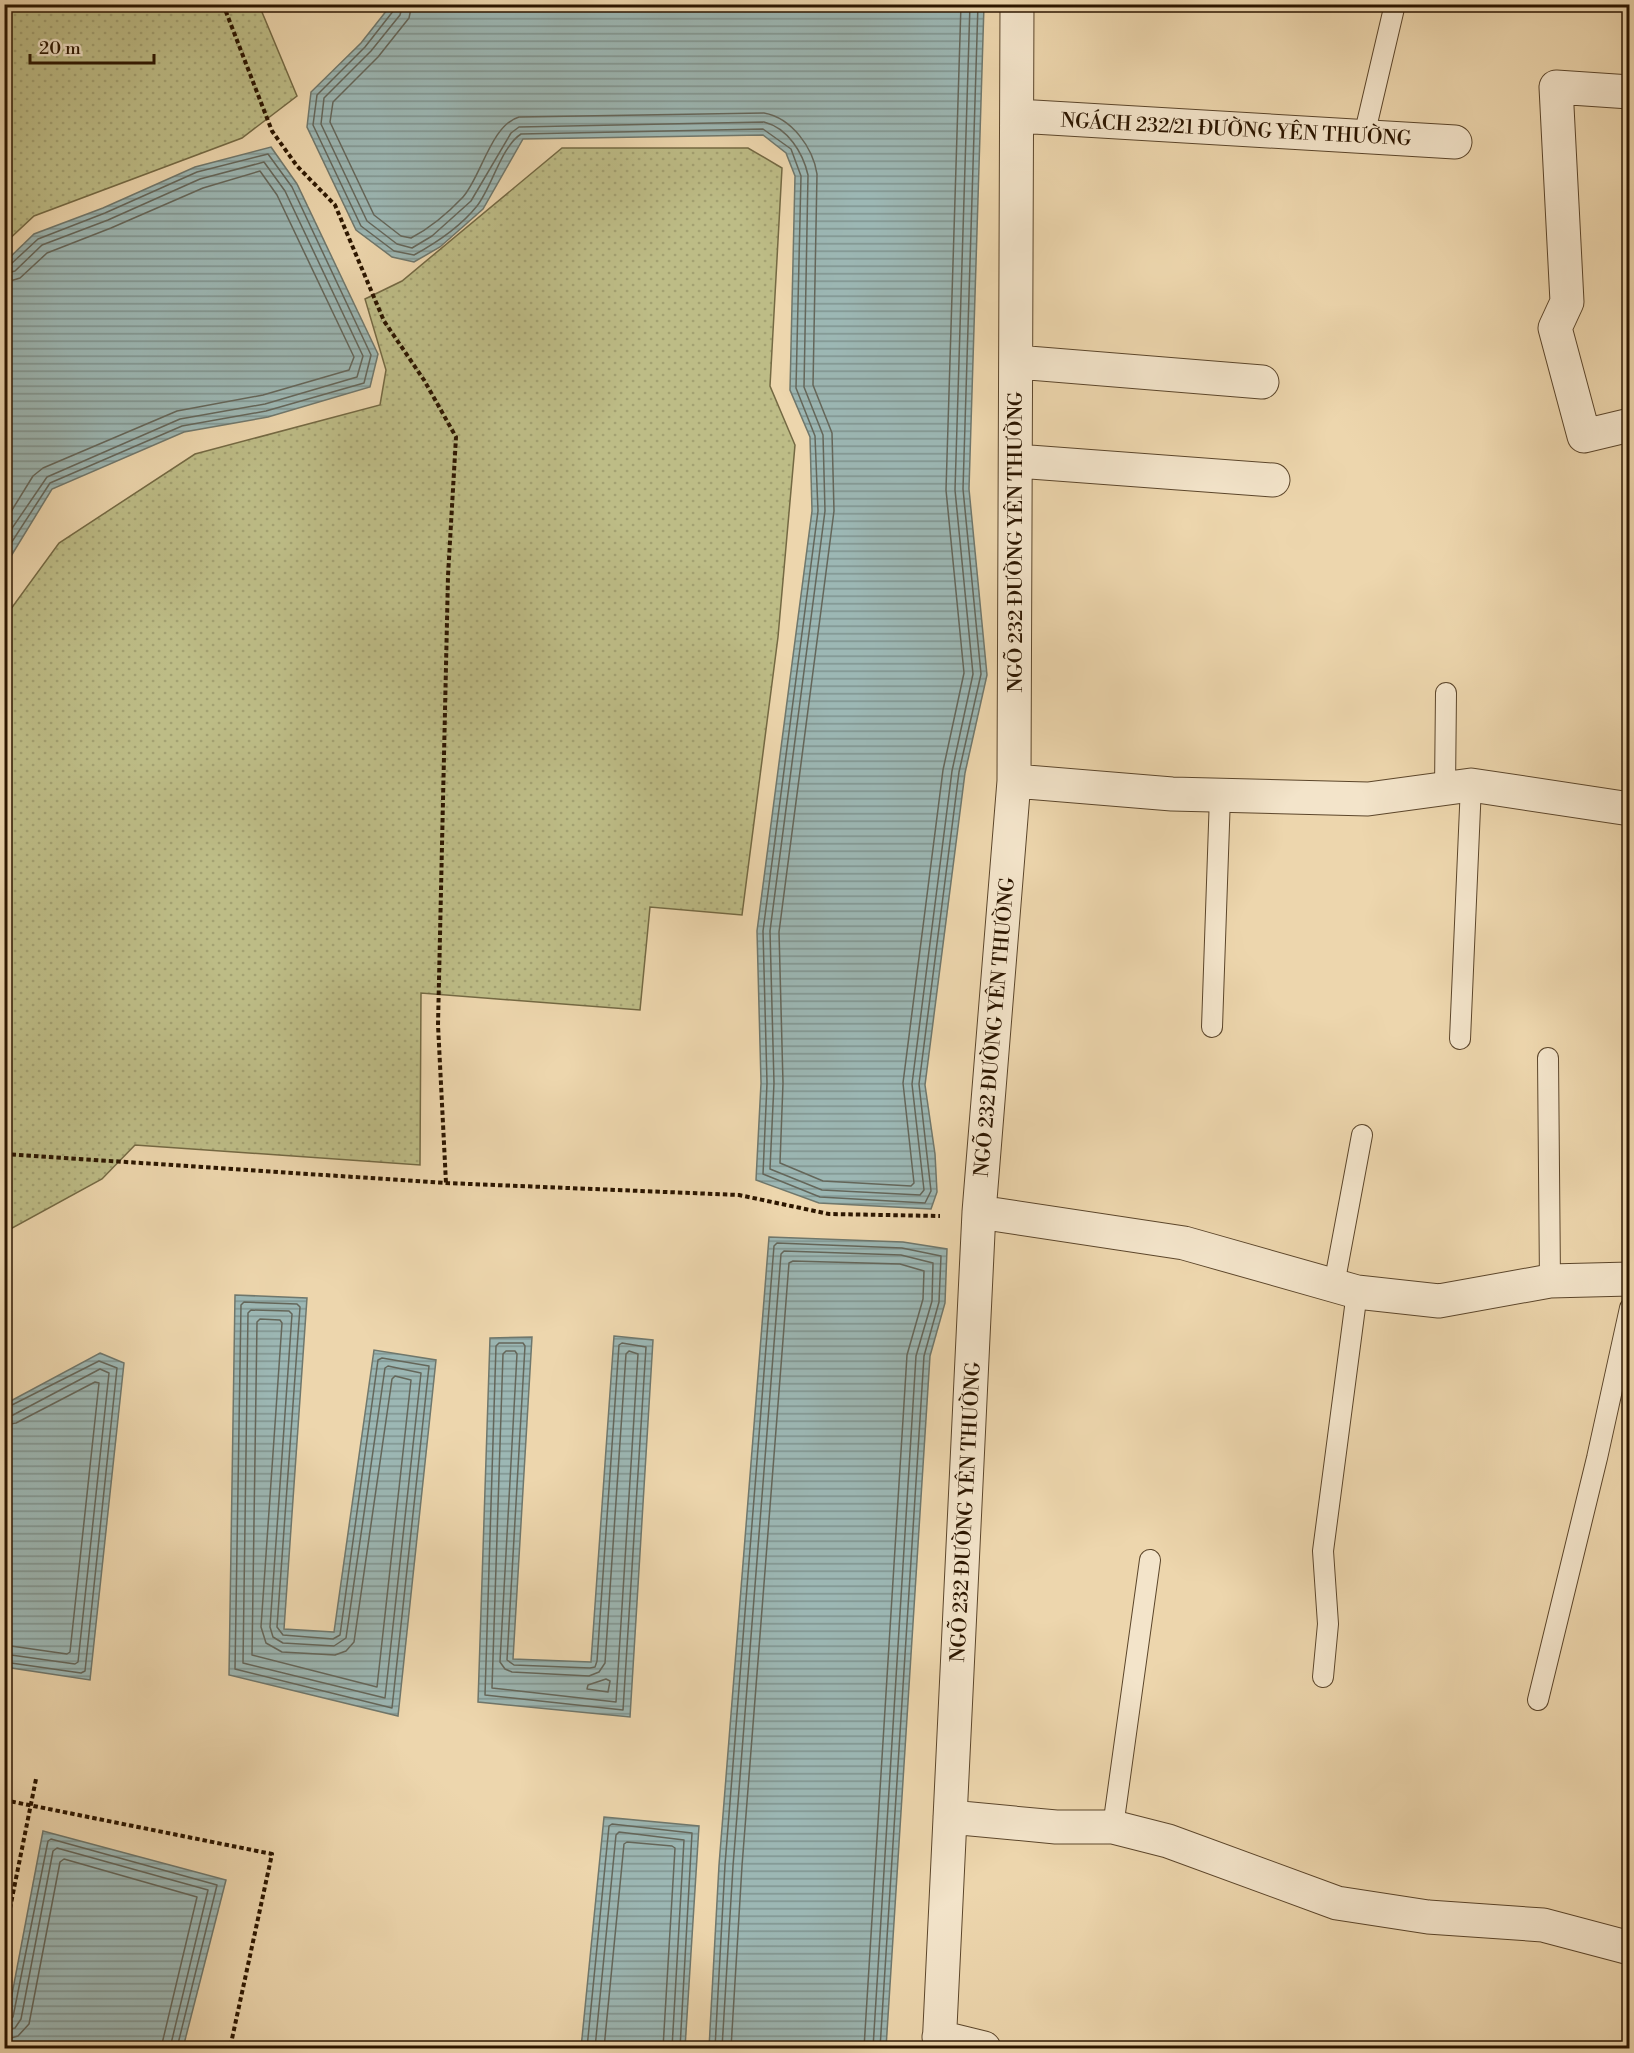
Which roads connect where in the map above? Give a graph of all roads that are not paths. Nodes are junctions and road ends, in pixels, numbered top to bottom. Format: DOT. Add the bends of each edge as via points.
graph roads {
  1 [pos="1017,4"];
  2 [pos="1395,4"];
  3 [pos="1629,92"];
  4 [pos="1017,116"];
  5 [pos="1364,136"];
  6 [pos="1455,142"];
  7 [pos="1016,362"];
  8 [pos="1262,382"];
  9 [pos="1629,425"];
  10 [pos="1016,461"];
  11 [pos="1273,480"];
  12 [pos="1446,693"];
  13 [pos="1014,782"];
  14 [pos="1458,787"];
  15 [pos="1220,796"];
  16 [pos="1629,809"];
  17 [pos="1212,1027"];
  18 [pos="1460,1039"];
  19 [pos="1548,1058"];
  20 [pos="1362,1135"];
  21 [pos="979,1212"];
  22 [pos="1629,1279"];
  23 [pos="1550,1281"];
  24 [pos="1346,1289"];
  25 [pos="1629,1308"];
  26 [pos="1150,1560"];
  27 [pos="1323,1677"];
  28 [pos="1538,1700"];
  29 [pos="950,1817"];
  30 [pos="1113,1827"];
  31 [pos="1629,1948"];
  32 [pos="939,2043"];
  33 [pos="984,2049"];
  1 -- 4 [label="street, NGÕ 232 ĐƯỜNG YÊN THƯỜNG"];
  2 -- 5 [label="lane"];
  3 -- 9 [label="street" via="1556,87 1567,302 1555,328 1584,436"];
  4 -- 5 [label="street, NGÁCH 232/21 ĐƯỜNG YÊN THƯỜNG"];
  4 -- 7 [label="street, NGÕ 232 ĐƯỜNG YÊN THƯỜNG"];
  5 -- 6 [label="street, NGÁCH 232/21 ĐƯỜNG YÊN THƯỜNG"];
  7 -- 8 [label="street"];
  7 -- 10 [label="street, NGÕ 232 ĐƯỜNG YÊN THƯỜNG"];
  10 -- 11 [label="street"];
  10 -- 13 [label="street, NGÕ 232 ĐƯỜNG YÊN THƯỜNG"];
  12 -- 14 [label="lane"];
  13 -- 15 [label="street"];
  13 -- 21 [label="street, NGÕ 232 ĐƯỜNG YÊN THƯỜNG"];
  14 -- 15 [label="street" via="1368,800"];
  14 -- 16 [label="street"];
  14 -- 18 [label="lane"];
  15 -- 17 [label="lane"];
  19 -- 23 [label="lane"];
  20 -- 24 [label="lane"];
  21 -- 24 [label="street" via="1184,1243"];
  21 -- 29 [label="street, NGÕ 232 ĐƯỜNG YÊN THƯỜNG"];
  22 -- 23 [label="street"];
  23 -- 24 [label="street" via="1439,1300"];
  24 -- 27 [label="lane" via="1323,1551 1328,1624"];
  25 -- 28 [label="lane" via="1598,1458"];
  26 -- 30 [label="lane"];
  29 -- 30 [label="street" via="1056,1827"];
  29 -- 32 [label="street, NGÕ 232 ĐƯỜNG YÊN THƯỜNG"];
  30 -- 31 [label="street" via="1168,1841 1337,1903 1428,1917 1543,1925"];
  32 -- 33 [label="street"];
}
